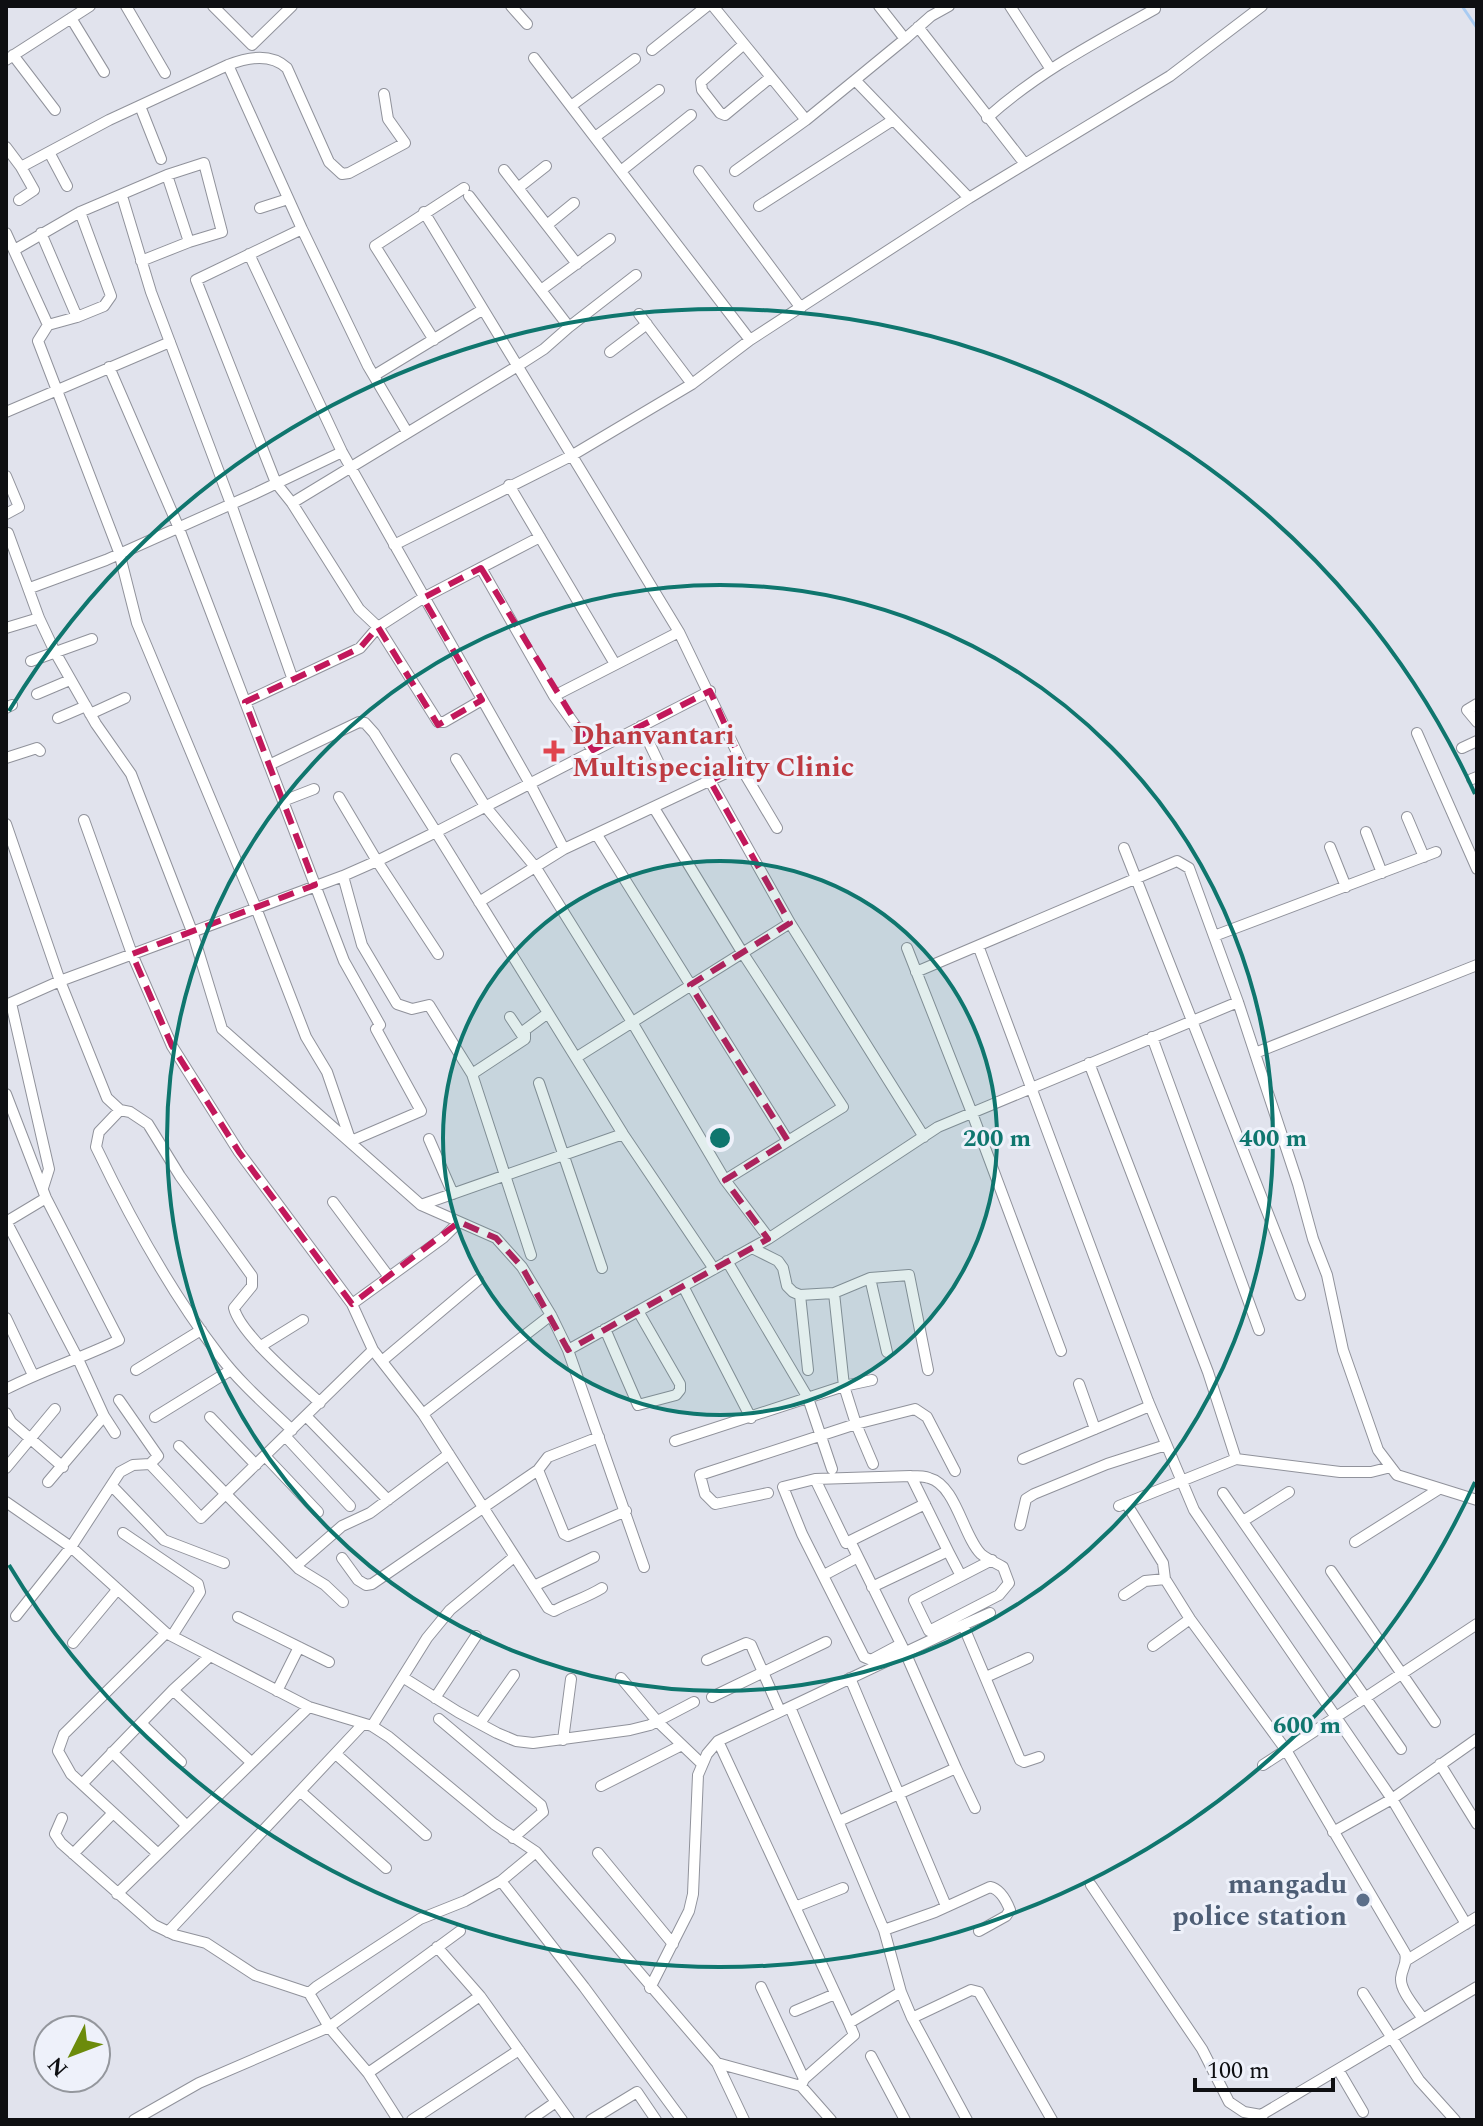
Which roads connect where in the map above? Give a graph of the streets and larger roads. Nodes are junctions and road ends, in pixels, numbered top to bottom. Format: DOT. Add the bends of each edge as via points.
graph roads {
  1 [pos="90,6"];
  2 [pos="126,6"];
  3 [pos="213,6"];
  4 [pos="292,6"];
  5 [pos="511,6"];
  6 [pos="710,6"];
  7 [pos="879,6"];
  8 [pos="949,6"];
  9 [pos="1010,6"];
  10 [pos="1262,6"];
  11 [pos="1155,9"];
  12 [pos="71,18"];
  13 [pos="527,24"];
  14 [pos="918,27"];
  15 [pos="905,39"];
  16 [pos="744,44"];
  17 [pos="652,50"];
  18 [pos="10,57"];
  19 [pos="534,58"];
  20 [pos="635,59"];
  21 [pos="228,65"];
  22 [pos="1050,68"];
  23 [pos="104,72"];
  24 [pos="165,73"];
  25 [pos="771,77"];
  26 [pos="855,80"];
  27 [pos="659,90"];
  28 [pos="384,94"];
  29 [pos="140,106"];
  30 [pos="571,106"];
  31 [pos="55,110"];
  32 [pos="691,115"];
  33 [pos="987,118"];
  34 [pos="806,120"];
  35 [pos="893,120"];
  36 [pos="595,137"];
  37 [pos="6,147"];
  38 [pos="49,152"];
  39 [pos="161,159"];
  40 [pos="1025,164"];
  41 [pos="14,165"];
  42 [pos="546,166"];
  43 [pos="504,170"];
  44 [pos="621,171"];
  45 [pos="699,171"];
  46 [pos="735,171"];
  47 [pos="167,175"];
  48 [pos="67,186"];
  49 [pos="518,188"];
  50 [pos="122,196"];
  51 [pos="969,198"];
  52 [pos="288,199"];
  53 [pos="19,200"];
  54 [pos="574,203"];
  55 [pos="759,206"];
  56 [pos="260,208"];
  57 [pos="80,212"];
  58 [pos="424,212"];
  59 [pos="547,225"];
  60 [pos="302,229"];
  61 [pos="6,233"];
  62 [pos="41,233"];
  63 [pos="610,239"];
  64 [pos="189,242"];
  65 [pos="16,249"];
  66 [pos="249,254"];
  67 [pos="141,261"];
  68 [pos="577,264"];
  69 [pos="636,275"];
  70 [pos="541,290"];
  71 [pos="801,308"];
  72 [pos="482,310"];
  73 [pos="639,314"];
  74 [pos="77,317"];
  75 [pos="647,324"];
  76 [pos="48,325"];
  77 [pos="569,327"];
  78 [pos="434,340"];
  79 [pos="750,340"];
  80 [pos="170,342"];
  81 [pos="610,352"];
  82 [pos="109,367"];
  83 [pos="516,367"];
  84 [pos="375,375"];
  85 [pos="692,384"];
  86 [pos="57,390"];
  87 [pos="6,412"];
  88 [pos="407,432"];
  89 [pos="342,452"];
  90 [pos="571,456"];
  91 [pos="351,467"];
  92 [pos="6,476"];
  93 [pos="276,483"];
  94 [pos="509,485"];
  95 [pos="292,503"];
  96 [pos="231,504"];
  97 [pos="6,514"];
  98 [pos="178,526"];
  99 [pos="8,533"];
  100 [pos="540,537"];
  101 [pos="394,545"];
  102 [pos="119,552"];
  103 [pos="481,568"];
  104 [pos="30,588"];
  105 [pos="423,598"];
  106 [pos="39,618"];
  107 [pos="378,627"];
  108 [pos="6,628"];
  109 [pos="679,632"];
  110 [pos="92,639"];
  111 [pos="55,652"];
  112 [pos="31,661"];
  113 [pos="615,664"];
  114 [pos="70,680"];
  115 [pos="293,680"];
  116 [pos="710,691"];
  117 [pos="37,694"];
  118 [pos="554,696"];
  119 [pos="125,698"];
  120 [pos="482,700"];
  121 [pos="245,702"];
  122 [pos="1477,704"];
  123 [pos="88,710"];
  124 [pos="58,718"];
  125 [pos="1477,722"];
  126 [pos="641,726"];
  127 [pos="1417,733"];
  128 [pos="1477,741"];
  129 [pos="1462,748"];
  130 [pos="593,750"];
  131 [pos="40,751"];
  132 [pos="6,758"];
  133 [pos="456,759"];
  134 [pos="269,765"];
  135 [pos="740,766"];
  136 [pos="664,774"];
  137 [pos="710,781"];
  138 [pos="529,782"];
  139 [pos="314,789"];
  140 [pos="339,797"];
  141 [pos="283,801"];
  142 [pos="485,806"];
  143 [pos="654,808"];
  144 [pos="1407,817"];
  145 [pos="84,820"];
  146 [pos="6,824"];
  147 [pos="777,828"];
  148 [pos="436,832"];
  149 [pos="1366,832"];
  150 [pos="597,835"];
  151 [pos="1330,847"];
  152 [pos="1124,848"];
  153 [pos="564,849"];
  154 [pos="1436,852"];
  155 [pos="1424,857"];
  156 [pos="377,861"];
  157 [pos="536,868"];
  158 [pos="1477,869"];
  159 [pos="1382,873"];
  160 [pos="343,876"];
  161 [pos="1136,879"];
  162 [pos="315,885"];
  163 [pos="1346,887"];
  164 [pos="479,902"];
  165 [pos="256,908"];
  166 [pos="790,923"];
  167 [pos="193,934"];
  168 [pos="1214,936"];
  169 [pos="907,948"];
  170 [pos="979,948"];
  171 [pos="742,952"];
  172 [pos="132,954"];
  173 [pos="438,954"];
  174 [pos="1477,965"];
  175 [pos="916,972"];
  176 [pos="60,981"];
  177 [pos="690,985"];
  178 [pos="1238,1002"];
  179 [pos="8,1004"];
  180 [pos="548,1013"];
  181 [pos="510,1017"];
  182 [pos="1191,1021"];
  183 [pos="632,1022"];
  184 [pos="1152,1037"];
  185 [pos="525,1039"];
  186 [pos="1255,1053"];
  187 [pos="577,1057"];
  188 [pos="1089,1063"];
  189 [pos="472,1074"];
  190 [pos="539,1083"];
  191 [pos="1031,1088"];
  192 [pos="6,1094"];
  193 [pos="120,1110"];
  194 [pos="972,1113"];
  195 [pos="623,1134"];
  196 [pos="924,1137"];
  197 [pos="429,1139"];
  198 [pos="788,1141"];
  199 [pos="352,1143"];
  200 [pos="564,1156"];
  201 [pos="505,1174"];
  202 [pos="725,1180"];
  203 [pos="44,1193"];
  204 [pos="453,1194"];
  205 [pos="333,1202"];
  206 [pos="421,1205"];
  207 [pos="6,1222"];
  208 [pos="459,1222"];
  209 [pos="768,1237"];
  210 [pos="752,1248"];
  211 [pos="531,1255"];
  212 [pos="727,1261"];
  213 [pos="602,1268"];
  214 [pos="714,1269"];
  215 [pos="389,1277"];
  216 [pos="870,1278"];
  217 [pos="478,1280"];
  218 [pos="683,1286"];
  219 [pos="834,1293"];
  220 [pos="800,1295"];
  221 [pos="1300,1295"];
  222 [pos="352,1304"];
  223 [pos="638,1311"];
  224 [pos="551,1315"];
  225 [pos="6,1318"];
  226 [pos="303,1320"];
  227 [pos="605,1329"];
  228 [pos="201,1330"];
  229 [pos="1259,1330"];
  230 [pos="261,1346"];
  231 [pos="373,1350"];
  232 [pos="568,1350"];
  233 [pos="1061,1351"];
  234 [pos="887,1352"];
  235 [pos="78,1359"];
  236 [pos="382,1361"];
  237 [pos="136,1370"];
  238 [pos="231,1370"];
  239 [pos="808,1370"];
  240 [pos="928,1370"];
  241 [pos="33,1375"];
  242 [pos="872,1380"];
  243 [pos="1079,1384"];
  244 [pos="844,1386"];
  245 [pos="6,1389"];
  246 [pos="808,1398"];
  247 [pos="119,1400"];
  248 [pos="320,1403"];
  249 [pos="1150,1406"];
  250 [pos="55,1409"];
  251 [pos="6,1413"];
  252 [pos="423,1414"];
  253 [pos="104,1416"];
  254 [pos="306,1416"];
  255 [pos="155,1417"];
  256 [pos="210,1417"];
  257 [pos="751,1418"];
  258 [pos="856,1424"];
  259 [pos="1095,1429"];
  260 [pos="115,1433"];
  261 [pos="289,1434"];
  262 [pos="821,1435"];
  263 [pos="599,1437"];
  264 [pos="30,1438"];
  265 [pos="675,1441"];
  266 [pos="1166,1445"];
  267 [pos="179,1446"];
  268 [pos="449,1454"];
  269 [pos="265,1456"];
  270 [pos="1023,1459"];
  271 [pos="1236,1459"];
  272 [pos="150,1464"];
  273 [pos="873,1464"];
  274 [pos="256,1465"];
  275 [pos="63,1467"];
  276 [pos="1391,1467"];
  277 [pos="6,1468"];
  278 [pos="832,1469"];
  279 [pos="538,1470"];
  280 [pos="955,1471"];
  281 [pos="911,1476"];
  282 [pos="815,1479"];
  283 [pos="1180,1481"];
  284 [pos="48,1482"];
  285 [pos="112,1486"];
  286 [pos="1439,1489"];
  287 [pos="1289,1492"];
  288 [pos="768,1493"];
  289 [pos="1223,1493"];
  290 [pos="226,1494"];
  291 [pos="388,1500"];
  292 [pos="1477,1500"];
  293 [pos="6,1502"];
  294 [pos="925,1504"];
  295 [pos="350,1506"];
  296 [pos="482,1507"];
  297 [pos="626,1511"];
  298 [pos="318,1512"];
  299 [pos="1243,1521"];
  300 [pos="1020,1525"];
  301 [pos="123,1533"];
  302 [pos="850,1541"];
  303 [pos="1355,1542"];
  304 [pos="71,1547"];
  305 [pos="948,1551"];
  306 [pos="514,1557"];
  307 [pos="594,1557"];
  308 [pos="858,1557"];
  309 [pos="342,1558"];
  310 [pos="992,1560"];
  311 [pos="224,1563"];
  312 [pos="296,1566"];
  313 [pos="644,1567"];
  314 [pos="1331,1571"];
  315 [pos="824,1575"];
  316 [pos="961,1576"];
  317 [pos="1165,1579"];
  318 [pos="534,1586"];
  319 [pos="872,1587"];
  320 [pos="602,1588"];
  321 [pos="117,1590"];
  322 [pos="1124,1595"];
  323 [pos="343,1602"];
  324 [pos="990,1613"];
  325 [pos="16,1616"];
  326 [pos="238,1617"];
  327 [pos="1190,1619"];
  328 [pos="1477,1624"];
  329 [pos="963,1625"];
  330 [pos="169,1634"];
  331 [pos="476,1636"];
  332 [pos="826,1642"];
  333 [pos="73,1643"];
  334 [pos="1153,1646"];
  335 [pos="299,1647"];
  336 [pos="903,1648"];
  337 [pos="210,1656"];
  338 [pos="1028,1658"];
  339 [pos="707,1660"];
  340 [pos="329,1662"];
  341 [pos="763,1673"];
  342 [pos="1400,1674"];
  343 [pos="514,1675"];
  344 [pos="986,1677"];
  345 [pos="404,1678"];
  346 [pos="621,1678"];
  347 [pos="850,1678"];
  348 [pos="571,1679"];
  349 [pos="173,1690"];
  350 [pos="277,1691"];
  351 [pos="712,1697"];
  352 [pos="1364,1697"];
  353 [pos="435,1698"];
  354 [pos="694,1702"];
  355 [pos="309,1707"];
  356 [pos="785,1709"];
  357 [pos="1335,1716"];
  358 [pos="439,1719"];
  359 [pos="657,1721"];
  360 [pos="1435,1722"];
  361 [pos="141,1723"];
  362 [pos="480,1723"];
  363 [pos="368,1725"];
  364 [pos="1477,1739"];
  365 [pos="563,1740"];
  366 [pos="718,1741"];
  367 [pos="682,1745"];
  368 [pos="1401,1749"];
  369 [pos="1286,1750"];
  370 [pos="112,1752"];
  371 [pos="337,1755"];
  372 [pos="1039,1757"];
  373 [pos="181,1762"];
  374 [pos="251,1762"];
  375 [pos="702,1764"];
  376 [pos="1440,1764"];
  377 [pos="1263,1765"];
  378 [pos="956,1768"];
  379 [pos="82,1784"];
  380 [pos="601,1786"];
  381 [pos="301,1792"];
  382 [pos="900,1794"];
  383 [pos="1392,1799"];
  384 [pos="975,1808"];
  385 [pos="113,1813"];
  386 [pos="62,1818"];
  387 [pos="839,1821"];
  388 [pos="1477,1824"];
  389 [pos="187,1826"];
  390 [pos="1333,1832"];
  391 [pos="426,1835"];
  392 [pos="513,1838"];
  393 [pos="536,1852"];
  394 [pos="157,1853"];
  395 [pos="598,1853"];
  396 [pos="73,1854"];
  397 [pos="386,1868"];
  398 [pos="501,1881"];
  399 [pos="1091,1885"];
  400 [pos="843,1888"];
  401 [pos="117,1894"];
  402 [pos="946,1906"];
  403 [pos="795,1907"];
  404 [pos="1477,1917"];
  405 [pos="1466,1924"];
  406 [pos="884,1930"];
  407 [pos="460,1931"];
  408 [pos="979,1931"];
  409 [pos="168,1932"];
  410 [pos="673,1944"];
  411 [pos="437,1947"];
  412 [pos="1407,1960"];
  413 [pos="761,1987"];
  414 [pos="1477,1987"];
  415 [pos="650,1988"];
  416 [pos="901,1992"];
  417 [pos="309,1993"];
  418 [pos="1363,1993"];
  419 [pos="835,1994"];
  420 [pos="480,1996"];
  421 [pos="795,2011"];
  422 [pos="912,2018"];
  423 [pos="1423,2019"];
  424 [pos="849,2023"];
  425 [pos="329,2027"];
  426 [pos="1392,2038"];
  427 [pos="519,2050"];
  428 [pos="871,2056"];
  429 [pos="717,2063"];
  430 [pos="1339,2071"];
  431 [pos="368,2073"];
  432 [pos="802,2082"];
  433 [pos="556,2102"];
  434 [pos="1363,2112"];
  435 [pos="1262,2118"];
  436 [pos="963,2119"];
  437 [pos="134,2120"];
  438 [pos="398,2120"];
  439 [pos="412,2120"];
  440 [pos="530,2120"];
  441 [pos="569,2120"];
  442 [pos="591,2120"];
  443 [pos="656,2120"];
  444 [pos="682,2120"];
  445 [pos="744,2120"];
  446 [pos="831,2120"];
  447 [pos="905,2120"];
  448 [pos="1052,2120"];
  449 [pos="1455,2120"];
  1 -- 12 [label="street"];
  2 -- 24 [label="street"];
  3 -- 4 [label="street" via="252,45"];
  5 -- 13 [label="street"];
  6 -- 16 [label="street"];
  6 -- 17 [label="street"];
  7 -- 15 [label="street"];
  8 -- 14 [label="street"];
  9 -- 22 [label="street"];
  10 -- 40 [label="street" via="1170,76"];
  11 -- 22 [label="street"];
  12 -- 18 [label="street"];
  12 -- 23 [label="street"];
  14 -- 15 [label="street"];
  14 -- 33 [label="street"];
  15 -- 26 [label="street"];
  16 -- 25 [label="street"];
  16 -- 25 [label="street" via="701,82 711,102 727,114"];
  18 -- 31 [label="street"];
  19 -- 30 [label="street"];
  20 -- 30 [label="street"];
  21 -- 28 [label="street" via="269,57 287,68 329,162 342,174 405,143 388,119"];
  21 -- 29 [label="street"];
  21 -- 52 [label="street"];
  22 -- 33 [label="street"];
  25 -- 34 [label="street"];
  26 -- 34 [label="street"];
  26 -- 35 [label="street"];
  27 -- 36 [label="street"];
  29 -- 38 [label="street"];
  29 -- 39 [label="street"];
  30 -- 36 [label="street"];
  32 -- 44 [label="street"];
  33 -- 40 [label="street"];
  34 -- 46 [label="street"];
  35 -- 51 [label="street"];
  35 -- 55 [label="street"];
  36 -- 44 [label="street"];
  37 -- 41 [label="street"];
  38 -- 41 [label="street"];
  38 -- 48 [label="street"];
  40 -- 51 [label="street"];
  41 -- 53 [label="street" via="34,190"];
  42 -- 49 [label="street"];
  43 -- 49 [label="street"];
  44 -- 79 [label="street"];
  45 -- 71 [label="street"];
  47 -- 50 [label="street"];
  47 -- 64 [label="street"];
  47 -- 64 [label="street" via="204,163 222,232"];
  49 -- 59 [label="street"];
  50 -- 57 [label="street"];
  50 -- 67 [label="street"];
  51 -- 71 [label="street"];
  52 -- 56 [label="street"];
  52 -- 60 [label="street"];
  54 -- 59 [label="street"];
  57 -- 62 [label="street"];
  57 -- 74 [label="street" via="111,296 104,306"];
  58 -- 70 [label="street" via="466,192"];
  58 -- 72 [label="street"];
  58 -- 78 [label="street" via="375,246"];
  59 -- 68 [label="street"];
  60 -- 66 [label="street"];
  60 -- 84 [label="street"];
  61 -- 65 [label="street"];
  62 -- 65 [label="street"];
  62 -- 74 [label="street"];
  63 -- 68 [label="street"];
  64 -- 67 [label="street"];
  65 -- 76 [label="street"];
  66 -- 89 [label="street"];
  66 -- 93 [label="street" via="196,280"];
  67 -- 80 [label="street"];
  68 -- 70 [label="street"];
  69 -- 77 [label="street"];
  70 -- 77 [label="street"];
  71 -- 79 [label="street"];
  72 -- 78 [label="street"];
  72 -- 83 [label="street"];
  73 -- 75 [label="street"];
  74 -- 76 [label="street"];
  75 -- 81 [label="street"];
  75 -- 85 [label="street"];
  76 -- 86 [label="street" via="38,341"];
  77 -- 83 [label="street"];
  78 -- 84 [label="street"];
  79 -- 85 [label="street"];
  80 -- 82 [label="street"];
  80 -- 96 [label="street"];
  82 -- 86 [label="street"];
  82 -- 98 [label="street"];
  83 -- 88 [label="street"];
  83 -- 90 [label="street"];
  84 -- 88 [label="street"];
  85 -- 90 [label="street"];
  86 -- 87 [label="street"];
  86 -- 102 [label="street"];
  88 -- 91 [label="street"];
  89 -- 91 [label="street"];
  89 -- 93 [label="street"];
  90 -- 94 [label="street"];
  90 -- 109 [label="street"];
  91 -- 95 [label="street"];
  91 -- 101 [label="street"];
  92 -- 97 [label="street" via="19,507"];
  93 -- 95 [label="street"];
  93 -- 96 [label="street"];
  94 -- 100 [label="street"];
  94 -- 101 [label="street"];
  95 -- 107 [label="street" via="359,609"];
  96 -- 98 [label="street"];
  96 -- 115 [label="street"];
  98 -- 102 [label="street"];
  98 -- 121 [label="street"];
  99 -- 104 [label="street"];
  100 -- 103 [label="street"];
  100 -- 113 [label="street"];
  101 -- 105 [label="street"];
  102 -- 104 [label="street"];
  102 -- 165 [label="street" via="137,623"];
  103 -- 105 [label="street"];
  103 -- 118 [label="street"];
  104 -- 106 [label="street"];
  105 -- 107 [label="street"];
  105 -- 120 [label="street"];
  106 -- 108 [label="street"];
  106 -- 111 [label="street"];
  107 -- 115 [label="street" via="360,648"];
  107 -- 120 [label="street" via="438,722"];
  109 -- 113 [label="street"];
  109 -- 116 [label="street"];
  110 -- 111 [label="street"];
  111 -- 112 [label="street"];
  111 -- 114 [label="street"];
  113 -- 118 [label="street"];
  114 -- 117 [label="street"];
  114 -- 123 [label="street"];
  115 -- 121 [label="street"];
  116 -- 126 [label="street"];
  116 -- 135 [label="street"];
  118 -- 130 [label="street"];
  119 -- 123 [label="street"];
  120 -- 138 [label="street"];
  121 -- 134 [label="street"];
  122 -- 125 [label="street" via="1467,710"];
  123 -- 124 [label="street"];
  123 -- 167 [label="street" via="131,774"];
  126 -- 130 [label="street"];
  126 -- 136 [label="street"];
  127 -- 158 [label="street"];
  128 -- 129 [label="street"];
  130 -- 138 [label="street"];
  131 -- 132 [label="street"];
  133 -- 142 [label="street"];
  134 -- 141 [label="street"];
  134 -- 148 [label="street" via="365,723"];
  135 -- 137 [label="street"];
  135 -- 147 [label="street"];
  137 -- 143 [label="street"];
  137 -- 166 [label="street"];
  138 -- 142 [label="street"];
  138 -- 153 [label="street"];
  139 -- 141 [label="street"];
  140 -- 156 [label="street"];
  141 -- 162 [label="street"];
  142 -- 148 [label="street"];
  142 -- 157 [label="street"];
  143 -- 150 [label="street"];
  143 -- 171 [label="street"];
  144 -- 155 [label="street"];
  145 -- 172 [label="street"];
  146 -- 176 [label="street"];
  148 -- 156 [label="street"];
  148 -- 164 [label="street"];
  149 -- 159 [label="street"];
  150 -- 153 [label="street"];
  150 -- 177 [label="street"];
  151 -- 163 [label="street"];
  152 -- 161 [label="street"];
  153 -- 157 [label="street"];
  154 -- 155 [label="street"];
  155 -- 159 [label="street"];
  156 -- 160 [label="street"];
  156 -- 173 [label="street"];
  157 -- 164 [label="street"];
  157 -- 183 [label="street"];
  159 -- 163 [label="street"];
  160 -- 162 [label="street"];
  160 -- 189 [label="street" via="362,945 397,1004 412,1009 429,1005"];
  161 -- 168 [label="street" via="1183,862"];
  161 -- 170 [label="street"];
  161 -- 182 [label="street"];
  162 -- 165 [label="street"];
  162 -- 199 [label="street" via="344,961 421,1111"];
  163 -- 168 [label="street"];
  164 -- 180 [label="street"];
  165 -- 167 [label="street"];
  165 -- 199 [label="street"];
  166 -- 171 [label="street"];
  166 -- 196 [label="street"];
  167 -- 172 [label="street"];
  167 -- 199 [label="street" via="222,1029"];
  168 -- 178 [label="street"];
  169 -- 175 [label="street"];
  170 -- 175 [label="street"];
  170 -- 191 [label="street"];
  171 -- 177 [label="street"];
  171 -- 198 [label="street" via="843,1107"];
  172 -- 176 [label="street"];
  172 -- 222 [label="street" via="172,1046 239,1152"];
  174 -- 186 [label="street"];
  175 -- 194 [label="street"];
  176 -- 179 [label="street"];
  176 -- 193 [label="street" via="107,1098"];
  177 -- 183 [label="street"];
  177 -- 198 [label="street"];
  178 -- 182 [label="street"];
  178 -- 186 [label="street"];
  179 -- 203 [label="street" via="49,1169"];
  180 -- 185 [label="street" via="525,1030"];
  180 -- 187 [label="street"];
  181 -- 185 [label="street"];
  182 -- 184 [label="street"];
  182 -- 221 [label="street"];
  183 -- 187 [label="street"];
  183 -- 202 [label="street"];
  184 -- 188 [label="street"];
  184 -- 229 [label="street"];
  185 -- 189 [label="street"];
  186 -- 276 [label="street" via="1327,1275 1360,1402 1378,1450"];
  187 -- 195 [label="street"];
  188 -- 191 [label="street"];
  188 -- 271 [label="street" via="1208,1372"];
  189 -- 201 [label="street"];
  190 -- 200 [label="street"];
  191 -- 194 [label="street"];
  191 -- 249 [label="street"];
  192 -- 203 [label="street"];
  193 -- 228 [label="street" via="99,1132 96,1147"];
  193 -- 230 [label="street" via="148,1124 252,1276 252,1286 234,1308"];
  194 -- 196 [label="street"];
  194 -- 233 [label="street"];
  195 -- 200 [label="street"];
  195 -- 214 [label="street"];
  196 -- 209 [label="street"];
  197 -- 204 [label="street"];
  198 -- 202 [label="street"];
  199 -- 206 [label="street"];
  200 -- 201 [label="street"];
  200 -- 213 [label="street"];
  201 -- 204 [label="street"];
  201 -- 211 [label="street"];
  202 -- 209 [label="street"];
  203 -- 207 [label="street"];
  203 -- 235 [label="street" via="119,1340"];
  204 -- 206 [label="street"];
  205 -- 215 [label="street"];
  206 -- 208 [label="street"];
  207 -- 235 [label="street"];
  208 -- 215 [label="street"];
  208 -- 224 [label="street" via="496,1238 522,1267"];
  209 -- 210 [label="street"];
  210 -- 212 [label="street"];
  210 -- 220 [label="street" via="778,1261 787,1286"];
  212 -- 214 [label="street"];
  212 -- 246 [label="street"];
  214 -- 218 [label="street"];
  215 -- 222 [label="street"];
  216 -- 219 [label="street"];
  216 -- 234 [label="street"];
  216 -- 240 [label="street" via="909,1275"];
  217 -- 236 [label="street"];
  218 -- 223 [label="street"];
  218 -- 257 [label="street"];
  219 -- 220 [label="street"];
  219 -- 244 [label="street"];
  220 -- 239 [label="street"];
  222 -- 231 [label="street"];
  223 -- 227 [label="street"];
  223 -- 227 [label="street" via="680,1384 676,1395 638,1405"];
  224 -- 232 [label="street"];
  224 -- 252 [label="street"];
  225 -- 241 [label="street"];
  226 -- 230 [label="street"];
  227 -- 232 [label="street"];
  228 -- 237 [label="street"];
  228 -- 238 [label="street"];
  230 -- 248 [label="street"];
  231 -- 236 [label="street"];
  231 -- 248 [label="street"];
  232 -- 263 [label="street"];
  235 -- 241 [label="street"];
  235 -- 253 [label="street"];
  236 -- 252 [label="street"];
  238 -- 255 [label="street"];
  238 -- 261 [label="street"];
  241 -- 245 [label="street"];
  242 -- 244 [label="street"];
  243 -- 259 [label="street"];
  244 -- 246 [label="street"];
  244 -- 258 [label="street"];
  246 -- 257 [label="street"];
  246 -- 262 [label="street"];
  247 -- 272 [label="street" via="158,1456"];
  248 -- 254 [label="street"];
  249 -- 259 [label="street"];
  249 -- 266 [label="street"];
  250 -- 264 [label="street"];
  251 -- 264 [label="street"];
  252 -- 268 [label="street"];
  253 -- 260 [label="street"];
  253 -- 275 [label="street"];
  254 -- 261 [label="street"];
  254 -- 291 [label="street"];
  256 -- 274 [label="street"];
  257 -- 265 [label="street"];
  258 -- 262 [label="street"];
  258 -- 273 [label="street"];
  258 -- 280 [label="street" via="905,1409 922,1412"];
  259 -- 270 [label="street"];
  261 -- 269 [label="street"];
  261 -- 295 [label="street"];
  262 -- 278 [label="street"];
  262 -- 288 [label="street" via="700,1475 705,1494 715,1504"];
  263 -- 279 [label="street" via="548,1457"];
  263 -- 297 [label="street"];
  264 -- 275 [label="street"];
  264 -- 277 [label="street"];
  266 -- 283 [label="street"];
  266 -- 300 [label="street" via="1034,1494 1026,1499"];
  267 -- 290 [label="street"];
  268 -- 291 [label="street"];
  268 -- 296 [label="street"];
  269 -- 274 [label="street"];
  269 -- 298 [label="street"];
  271 -- 276 [label="street" via="1340,1472"];
  271 -- 283 [label="street"];
  272 -- 285 [label="street" via="126,1468"];
  272 -- 290 [label="street" via="201,1518"];
  274 -- 290 [label="street"];
  275 -- 284 [label="street"];
  276 -- 286 [label="street" via="1397,1475"];
  279 -- 296 [label="street"];
  279 -- 297 [label="street" via="568,1536"];
  281 -- 282 [label="street"];
  281 -- 294 [label="street"];
  281 -- 310 [label="street" via="939,1483 976,1546"];
  282 -- 302 [label="street" via="846,1543"];
  282 -- 315 [label="street" via="783,1487"];
  283 -- 317 [label="street" via="1123,1505 1163,1563"];
  283 -- 357 [label="street" via="1212,1540"];
  285 -- 304 [label="street"];
  285 -- 311 [label="street" via="164,1540"];
  286 -- 292 [label="street"];
  286 -- 303 [label="street"];
  287 -- 299 [label="street"];
  289 -- 299 [label="street"];
  290 -- 312 [label="street"];
  291 -- 312 [label="street" via="342,1526"];
  293 -- 304 [label="street"];
  294 -- 302 [label="street"];
  294 -- 305 [label="street"];
  296 -- 306 [label="street"];
  296 -- 309 [label="street" via="372,1584 358,1580"];
  297 -- 313 [label="street"];
  299 -- 352 [label="street"];
  301 -- 330 [label="street" via="198,1584 200,1592"];
  302 -- 308 [label="street"];
  304 -- 321 [label="street"];
  304 -- 325 [label="street"];
  305 -- 316 [label="street"];
  305 -- 319 [label="street"];
  306 -- 318 [label="street"];
  306 -- 345 [label="street" via="450,1610"];
  307 -- 318 [label="street"];
  308 -- 315 [label="street"];
  308 -- 319 [label="street"];
  310 -- 316 [label="street"];
  310 -- 316 [label="street" via="1008,1575 1005,1589 929,1631 914,1600"];
  312 -- 323 [label="street"];
  314 -- 342 [label="street"];
  315 -- 336 [label="street" via="864,1657 871,1660"];
  317 -- 322 [label="street" via="1145,1581"];
  317 -- 327 [label="street"];
  318 -- 320 [label="street" via="554,1611"];
  319 -- 336 [label="street"];
  321 -- 330 [label="street"];
  321 -- 333 [label="street"];
  324 -- 329 [label="street"];
  326 -- 335 [label="street"];
  327 -- 334 [label="street"];
  327 -- 369 [label="street"];
  328 -- 342 [label="street"];
  329 -- 336 [label="street"];
  329 -- 344 [label="street"];
  330 -- 337 [label="street"];
  330 -- 379 [label="street" via="64,1734 58,1751"];
  331 -- 353 [label="street"];
  332 -- 341 [label="street"];
  335 -- 340 [label="street"];
  335 -- 350 [label="street"];
  336 -- 347 [label="street"];
  336 -- 378 [label="street"];
  337 -- 349 [label="street"];
  337 -- 350 [label="street"];
  338 -- 344 [label="street"];
  339 -- 341 [label="street" via="746,1643"];
  341 -- 351 [label="street"];
  341 -- 356 [label="street"];
  342 -- 352 [label="street"];
  342 -- 360 [label="street"];
  343 -- 362 [label="street"];
  344 -- 372 [label="street" via="1020,1760"];
  345 -- 353 [label="street"];
  345 -- 363 [label="street"];
  346 -- 359 [label="street"];
  347 -- 356 [label="street"];
  347 -- 382 [label="street"];
  348 -- 365 [label="street"];
  349 -- 361 [label="street"];
  349 -- 374 [label="street"];
  350 -- 355 [label="street"];
  352 -- 357 [label="street"];
  352 -- 368 [label="street"];
  353 -- 362 [label="street"];
  354 -- 359 [label="street"];
  355 -- 363 [label="street"];
  355 -- 374 [label="street"];
  356 -- 366 [label="street"];
  356 -- 387 [label="street"];
  357 -- 369 [label="street"];
  357 -- 383 [label="street"];
  358 -- 392 [label="street" via="541,1805 543,1812"];
  359 -- 365 [label="street"];
  359 -- 367 [label="street"];
  361 -- 370 [label="street"];
  361 -- 373 [label="street"];
  362 -- 365 [label="street" via="516,1741"];
  363 -- 371 [label="street"];
  363 -- 392 [label="street"];
  364 -- 376 [label="street"];
  366 -- 375 [label="street"];
  366 -- 403 [label="street"];
  367 -- 375 [label="street"];
  367 -- 380 [label="street"];
  369 -- 377 [label="street"];
  369 -- 390 [label="street"];
  370 -- 379 [label="street"];
  370 -- 389 [label="street"];
  371 -- 381 [label="street"];
  371 -- 391 [label="street"];
  374 -- 389 [label="street"];
  375 -- 410 [label="street" via="693,1894"];
  376 -- 383 [label="street"];
  376 -- 388 [label="street"];
  378 -- 382 [label="street"];
  378 -- 384 [label="street"];
  379 -- 385 [label="street"];
  381 -- 397 [label="street"];
  381 -- 409 [label="street"];
  382 -- 387 [label="street"];
  382 -- 402 [label="street"];
  383 -- 390 [label="street"];
  383 -- 405 [label="street"];
  385 -- 394 [label="street"];
  385 -- 396 [label="street"];
  386 -- 396 [label="street" via="55,1834"];
  387 -- 406 [label="street"];
  389 -- 394 [label="street"];
  390 -- 412 [label="street"];
  392 -- 393 [label="street"];
  393 -- 398 [label="street"];
  393 -- 415 [label="street"];
  394 -- 401 [label="street"];
  395 -- 410 [label="street"];
  396 -- 401 [label="street"];
  398 -- 417 [label="street" via="420,1919"];
  398 -- 444 [label="street"];
  399 -- 435 [label="street" via="1202,2049 1229,2102"];
  400 -- 403 [label="street"];
  401 -- 409 [label="street"];
  402 -- 406 [label="street"];
  402 -- 408 [label="street" via="990,1887 998,1891 1010,1910"];
  403 -- 419 [label="street"];
  404 -- 405 [label="street"];
  405 -- 412 [label="street"];
  406 -- 416 [label="street"];
  407 -- 411 [label="street"];
  409 -- 417 [label="street" via="206,1943 255,1975"];
  410 -- 415 [label="street"];
  411 -- 420 [label="street"];
  411 -- 425 [label="street"];
  412 -- 423 [label="street" via="1402,1986"];
  413 -- 432 [label="street"];
  414 -- 423 [label="street"];
  415 -- 429 [label="street"];
  416 -- 422 [label="street"];
  416 -- 424 [label="street"];
  417 -- 425 [label="street"];
  418 -- 426 [label="street"];
  419 -- 421 [label="street"];
  419 -- 424 [label="street"];
  420 -- 427 [label="street"];
  420 -- 431 [label="street"];
  422 -- 436 [label="street"];
  422 -- 448 [label="street" via="971,1990 979,1992"];
  423 -- 426 [label="street"];
  424 -- 432 [label="street" via="854,2035"];
  425 -- 431 [label="street"];
  425 -- 437 [label="street" via="199,2083"];
  426 -- 430 [label="street"];
  426 -- 449 [label="street" via="1428,2093"];
  427 -- 433 [label="street"];
  427 -- 439 [label="street"];
  428 -- 447 [label="street"];
  429 -- 432 [label="street"];
  429 -- 445 [label="street"];
  430 -- 434 [label="street"];
  430 -- 435 [label="street"];
  431 -- 438 [label="street"];
  432 -- 446 [label="street"];
  433 -- 440 [label="street"];
  433 -- 441 [label="street"];
  442 -- 443 [label="street" via="637,2092"];
}
